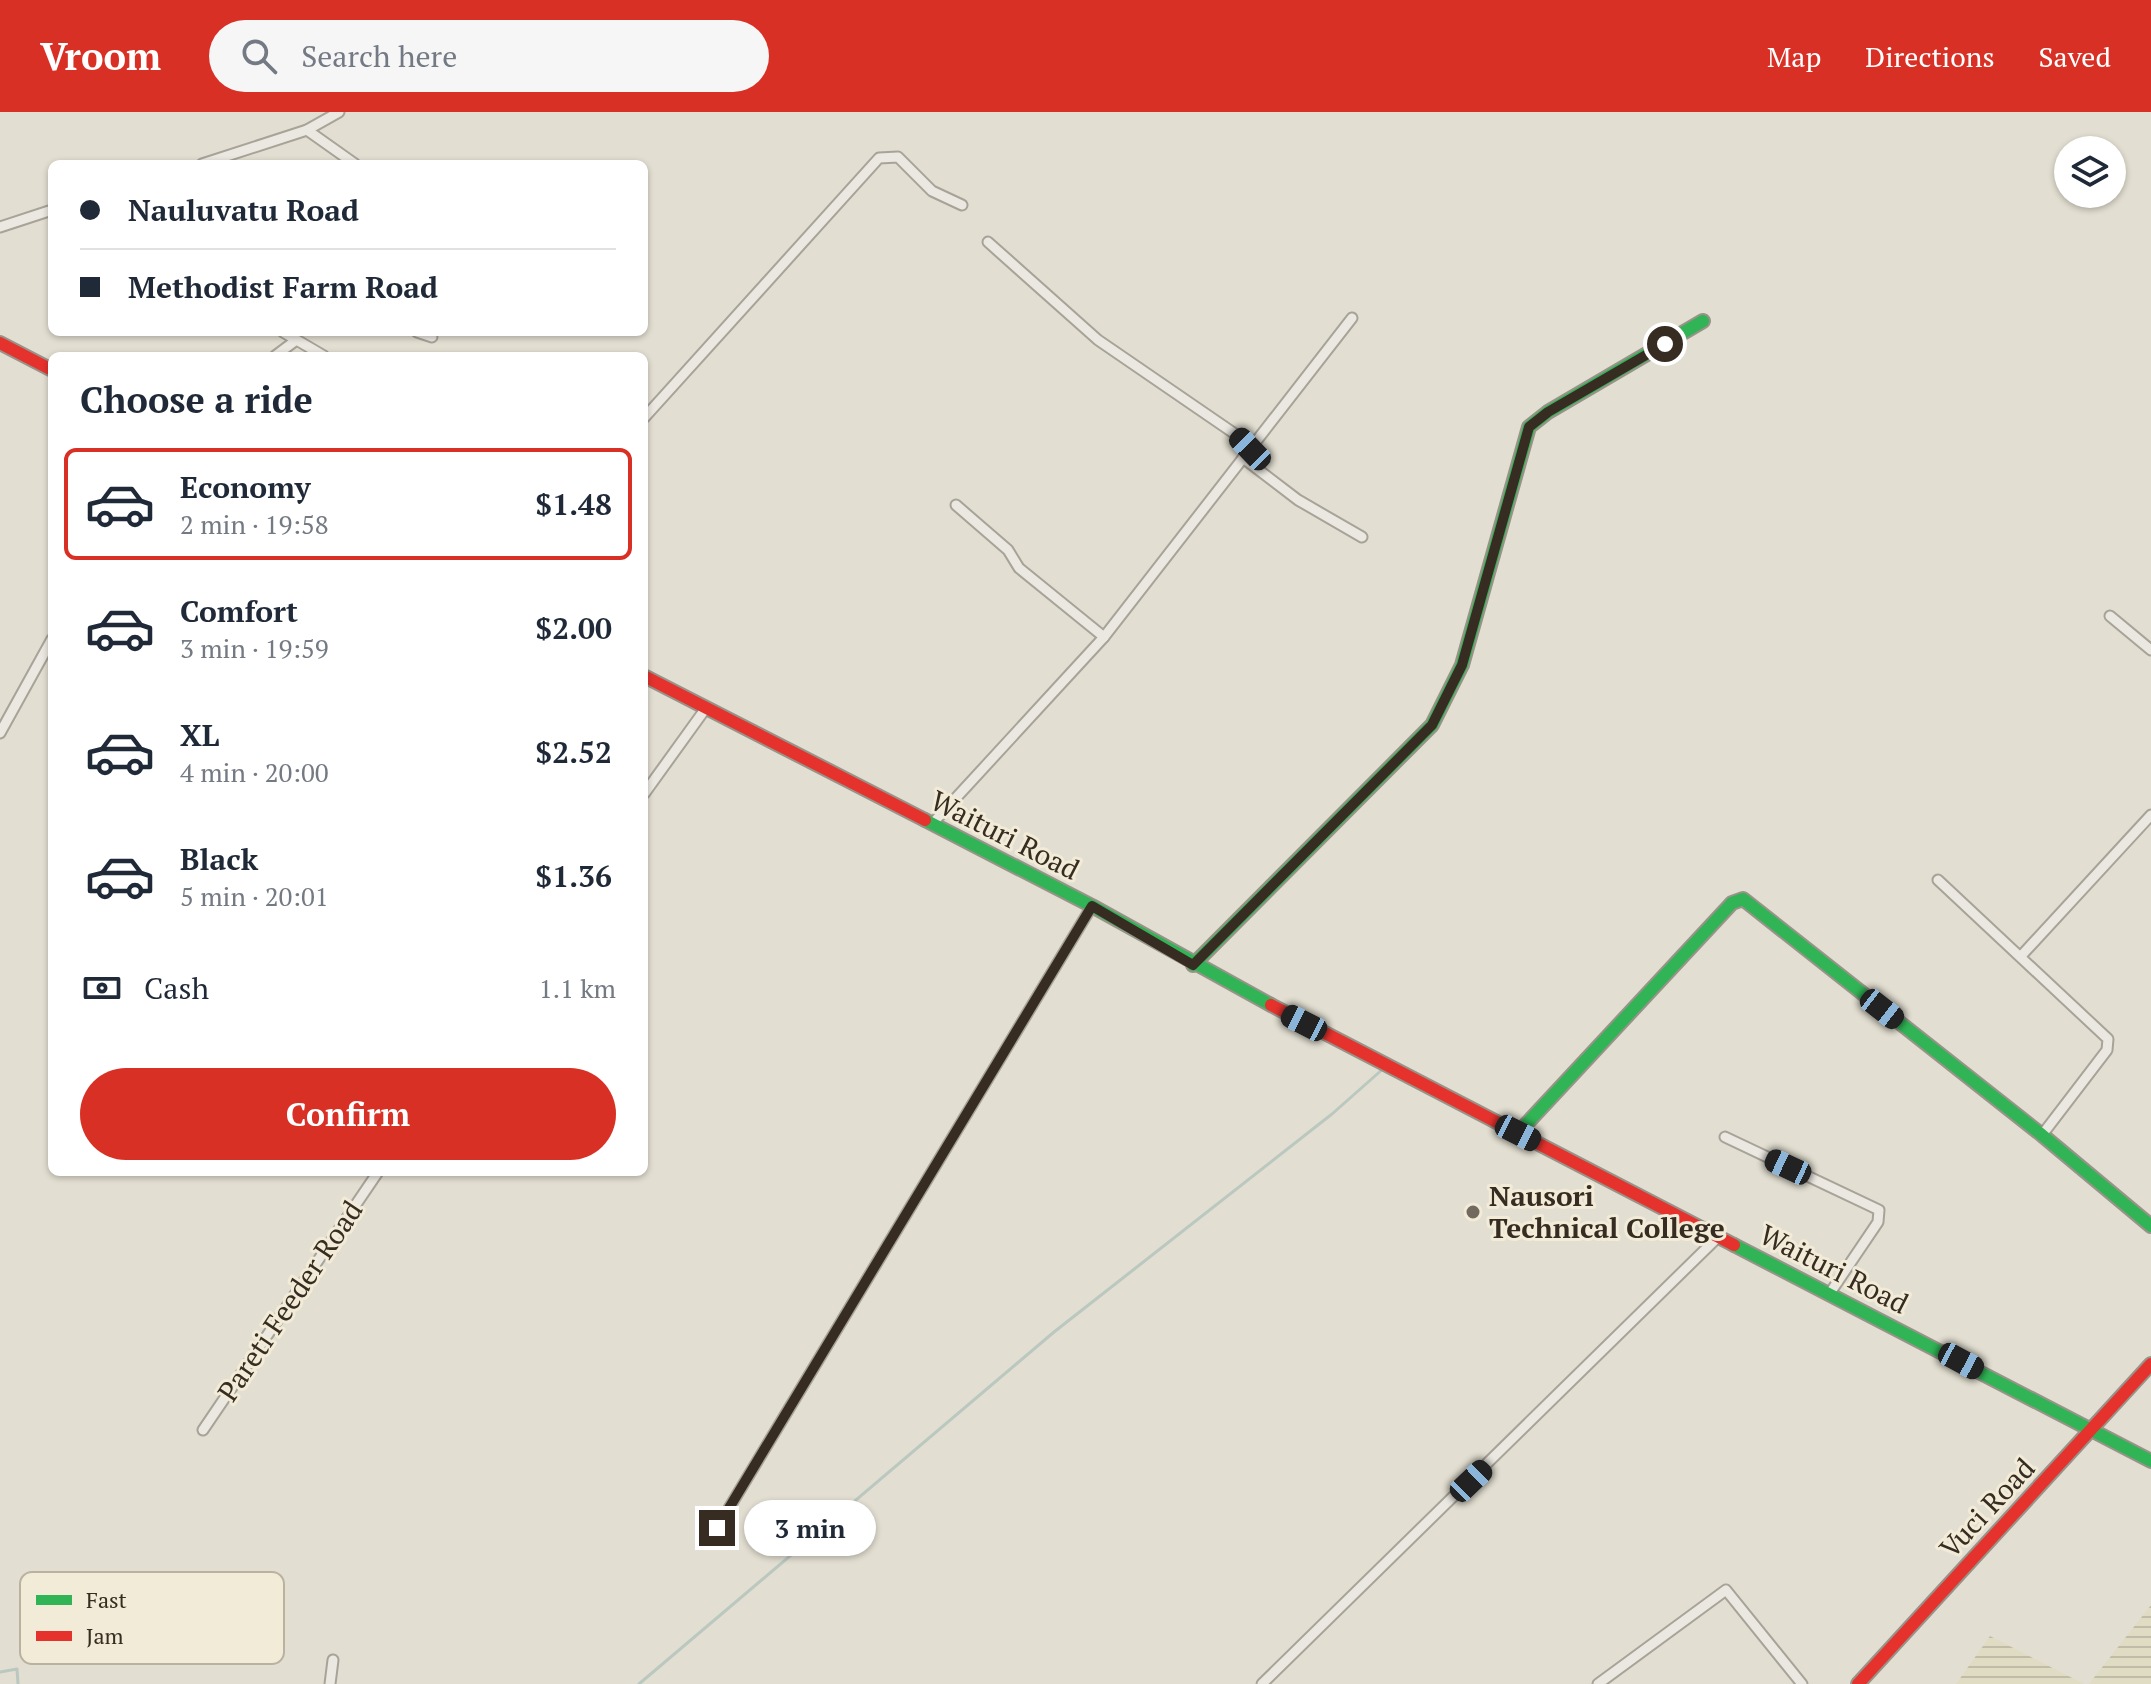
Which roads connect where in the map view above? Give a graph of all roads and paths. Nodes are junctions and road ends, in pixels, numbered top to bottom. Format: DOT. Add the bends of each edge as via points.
graph roads {
  1 [pos="339,112"];
  2 [pos="307,130"];
  3 [pos="214,160"];
  4 [pos="349,160"];
  5 [pos="962,205"];
  6 [pos="48,214"];
  7 [pos="0,227"];
  8 [pos="988,242"];
  9 [pos="1352,318"];
  10 [pos="1703,321"];
  11 [pos="288,336"];
  12 [pos="429,336"];
  13 [pos="432,337"];
  14 [pos="295,341"];
  15 [pos="0,343"];
  16 [pos="280,352"];
  17 [pos="316,352"];
  18 [pos="48,368"];
  19 [pos="648,414"];
  20 [pos="1250,449"];
  21 [pos="1243,458"];
  22 [pos="956,505"];
  23 [pos="1362,537"];
  24 [pos="2110,616"];
  25 [pos="1104,637"];
  26 [pos="48,646"];
  27 [pos="2151,650"];
  28 [pos="648,678"];
  29 [pos="706,708"];
  30 [pos="0,733"];
  31 [pos="648,788"];
  32 [pos="2151,815"];
  33 [pos="932,824"];
  34 [pos="1938,880"];
  35 [pos="1092,906"];
  36 [pos="2021,956"];
  37 [pos="1193,965"];
  38 [pos="1518,1133"];
  39 [pos="2042,1135"];
  40 [pos="1725,1137"];
  41 [pos="375,1176"];
  42 [pos="2151,1226"];
  43 [pos="1719,1236"];
  44 [pos="1830,1293"];
  45 [pos="2151,1364"];
  46 [pos="2091,1429"];
  47 [pos="203,1430"];
  48 [pos="2151,1461"];
  49 [pos="717,1528"];
  50 [pos="333,1660"];
  51 [pos="330,1684"];
  52 [pos="1262,1684"];
  53 [pos="1598,1684"];
  54 [pos="1802,1684"];
  55 [pos="1858,1684"];
  1 -- 2 [label="street"];
  2 -- 3 [label="street"];
  2 -- 4 [label="street"];
  5 -- 19 [label="street" via="939,196 898,157 879,158"];
  6 -- 7 [label="street"];
  8 -- 20 [label="street" via="1098,340"];
  9 -- 20 [label="street"];
  10 -- 37 [label="main road" via="1529,427 1462,665 1432,725"];
  11 -- 14 [label="street"];
  12 -- 13 [label="street"];
  14 -- 16 [label="street"];
  14 -- 17 [label="street"];
  15 -- 18 [label="main road"];
  20 -- 21 [label="street"];
  21 -- 23 [label="street" via="1298,500"];
  21 -- 25 [label="street"];
  22 -- 25 [label="street" via="1008,550 1019,568"];
  24 -- 27 [label="street"];
  25 -- 33 [label="street"];
  26 -- 30 [label="street"];
  28 -- 29 [label="main road, Waituri Road"];
  29 -- 31 [label="street"];
  29 -- 33 [label="main road, Waituri Road"];
  32 -- 36 [label="street"];
  33 -- 35 [label="main road, Waituri Road"];
  34 -- 36 [label="street"];
  35 -- 37 [label="main road, Waituri Road"];
  35 -- 49 [label="street"];
  36 -- 39 [label="street" via="2099,1027 2109,1044"];
  37 -- 38 [label="main road, Waituri Road"];
  38 -- 39 [label="main road" via="1732,903 1743,899"];
  38 -- 43 [label="main road, Waituri Road"];
  39 -- 42 [label="main road"];
  40 -- 44 [label="street" via="1879,1210 1878,1222"];
  41 -- 47 [label="street, Pareti Feeder Road"];
  43 -- 44 [label="main road, Waituri Road"];
  43 -- 52 [label="street"];
  44 -- 46 [label="main road, Waituri Road"];
  45 -- 46 [label="main road, Vuci Road"];
  46 -- 48 [label="main road, Waituri Road"];
  46 -- 55 [label="main road, Vuci Road"];
  50 -- 51 [label="street"];
  53 -- 54 [label="street" via="1726,1590"];
}
